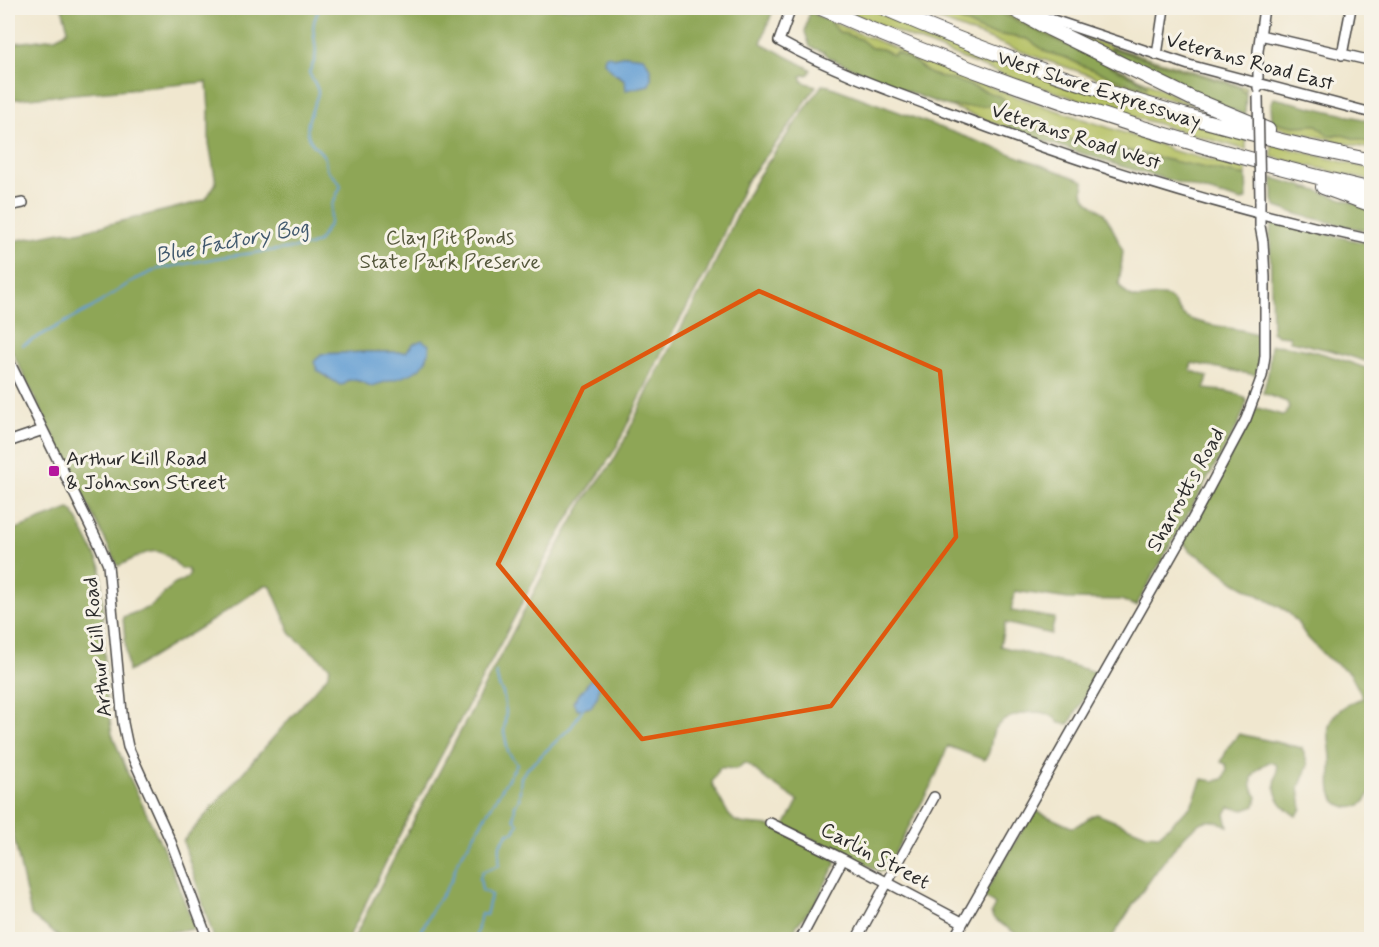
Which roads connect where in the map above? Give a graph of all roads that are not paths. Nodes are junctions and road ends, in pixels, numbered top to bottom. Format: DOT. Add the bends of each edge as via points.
graph roads {
  1 [pos="792,8"];
  2 [pos="821,8"];
  3 [pos="884,8"];
  4 [pos="1011,8"];
  5 [pos="1017,8"];
  6 [pos="1164,8"];
  7 [pos="1264,8"];
  8 [pos="1351,8"];
  9 [pos="1260,35"];
  10 [pos="1342,55"];
  11 [pos="1157,56"];
  12 [pos="1371,62"];
  13 [pos="1258,84"];
  14 [pos="1371,113"];
  15 [pos="1173,137"];
  16 [pos="1365,159"];
  17 [pos="1371,190"];
  18 [pos="23,203"];
  19 [pos="1371,205"];
  20 [pos="8,206"];
  21 [pos="1260,212"];
  22 [pos="1371,240"];
  23 [pos="8,359"];
  24 [pos="43,430"];
  25 [pos="8,442"];
  26 [pos="934,797"];
  27 [pos="770,823"];
  28 [pos="843,859"];
  29 [pos="887,882"];
  30 [pos="962,922"];
  31 [pos="208,939"];
  32 [pos="800,939"];
  33 [pos="856,939"];
  34 [pos="953,939"];
  1 -- 21 [label="street, Veterans Road West" via="779,41 868,81 1117,171"];
  2 -- 15 [label="highway, West Shore Expressway" via="1026,89"];
  3 -- 16 [label="highway, West Shore Expressway" via="1011,58 1139,101 1276,140"];
  4 -- 16 [label="highway" via="1221,111"];
  5 -- 11 [label="street, Veterans Road East"];
  6 -- 11 [label="street"];
  7 -- 9 [label="street, Sharrotts Road"];
  8 -- 10 [label="street"];
  9 -- 10 [label="street"];
  9 -- 13 [label="street, Sharrotts Road"];
  10 -- 12 [label="street"];
  11 -- 13 [label="street, Veterans Road East"];
  13 -- 14 [label="street, Veterans Road East"];
  13 -- 21 [label="street, Sharrotts Road, bridge"];
  15 -- 17 [label="highway, West Shore Expressway"];
  15 -- 19 [label="highway"];
  18 -- 20 [label="street"];
  21 -- 22 [label="street, Veterans Road West"];
  21 -- 30 [label="street, Sharrotts Road" via="1265,277 1264,356 1262,376 1246,418"];
  23 -- 24 [label="street, Arthur Kill Road"];
  24 -- 25 [label="street"];
  24 -- 31 [label="street, Arthur Kill Road" via="108,565 128,747 171,842"];
  26 -- 29 [label="street"];
  27 -- 28 [label="street, Carlin Street"];
  28 -- 29 [label="street, Carlin Street"];
  28 -- 32 [label="street"];
  29 -- 30 [label="street, Carlin Street"];
  29 -- 33 [label="street"];
  30 -- 34 [label="street, Sharrotts Road"];
}
